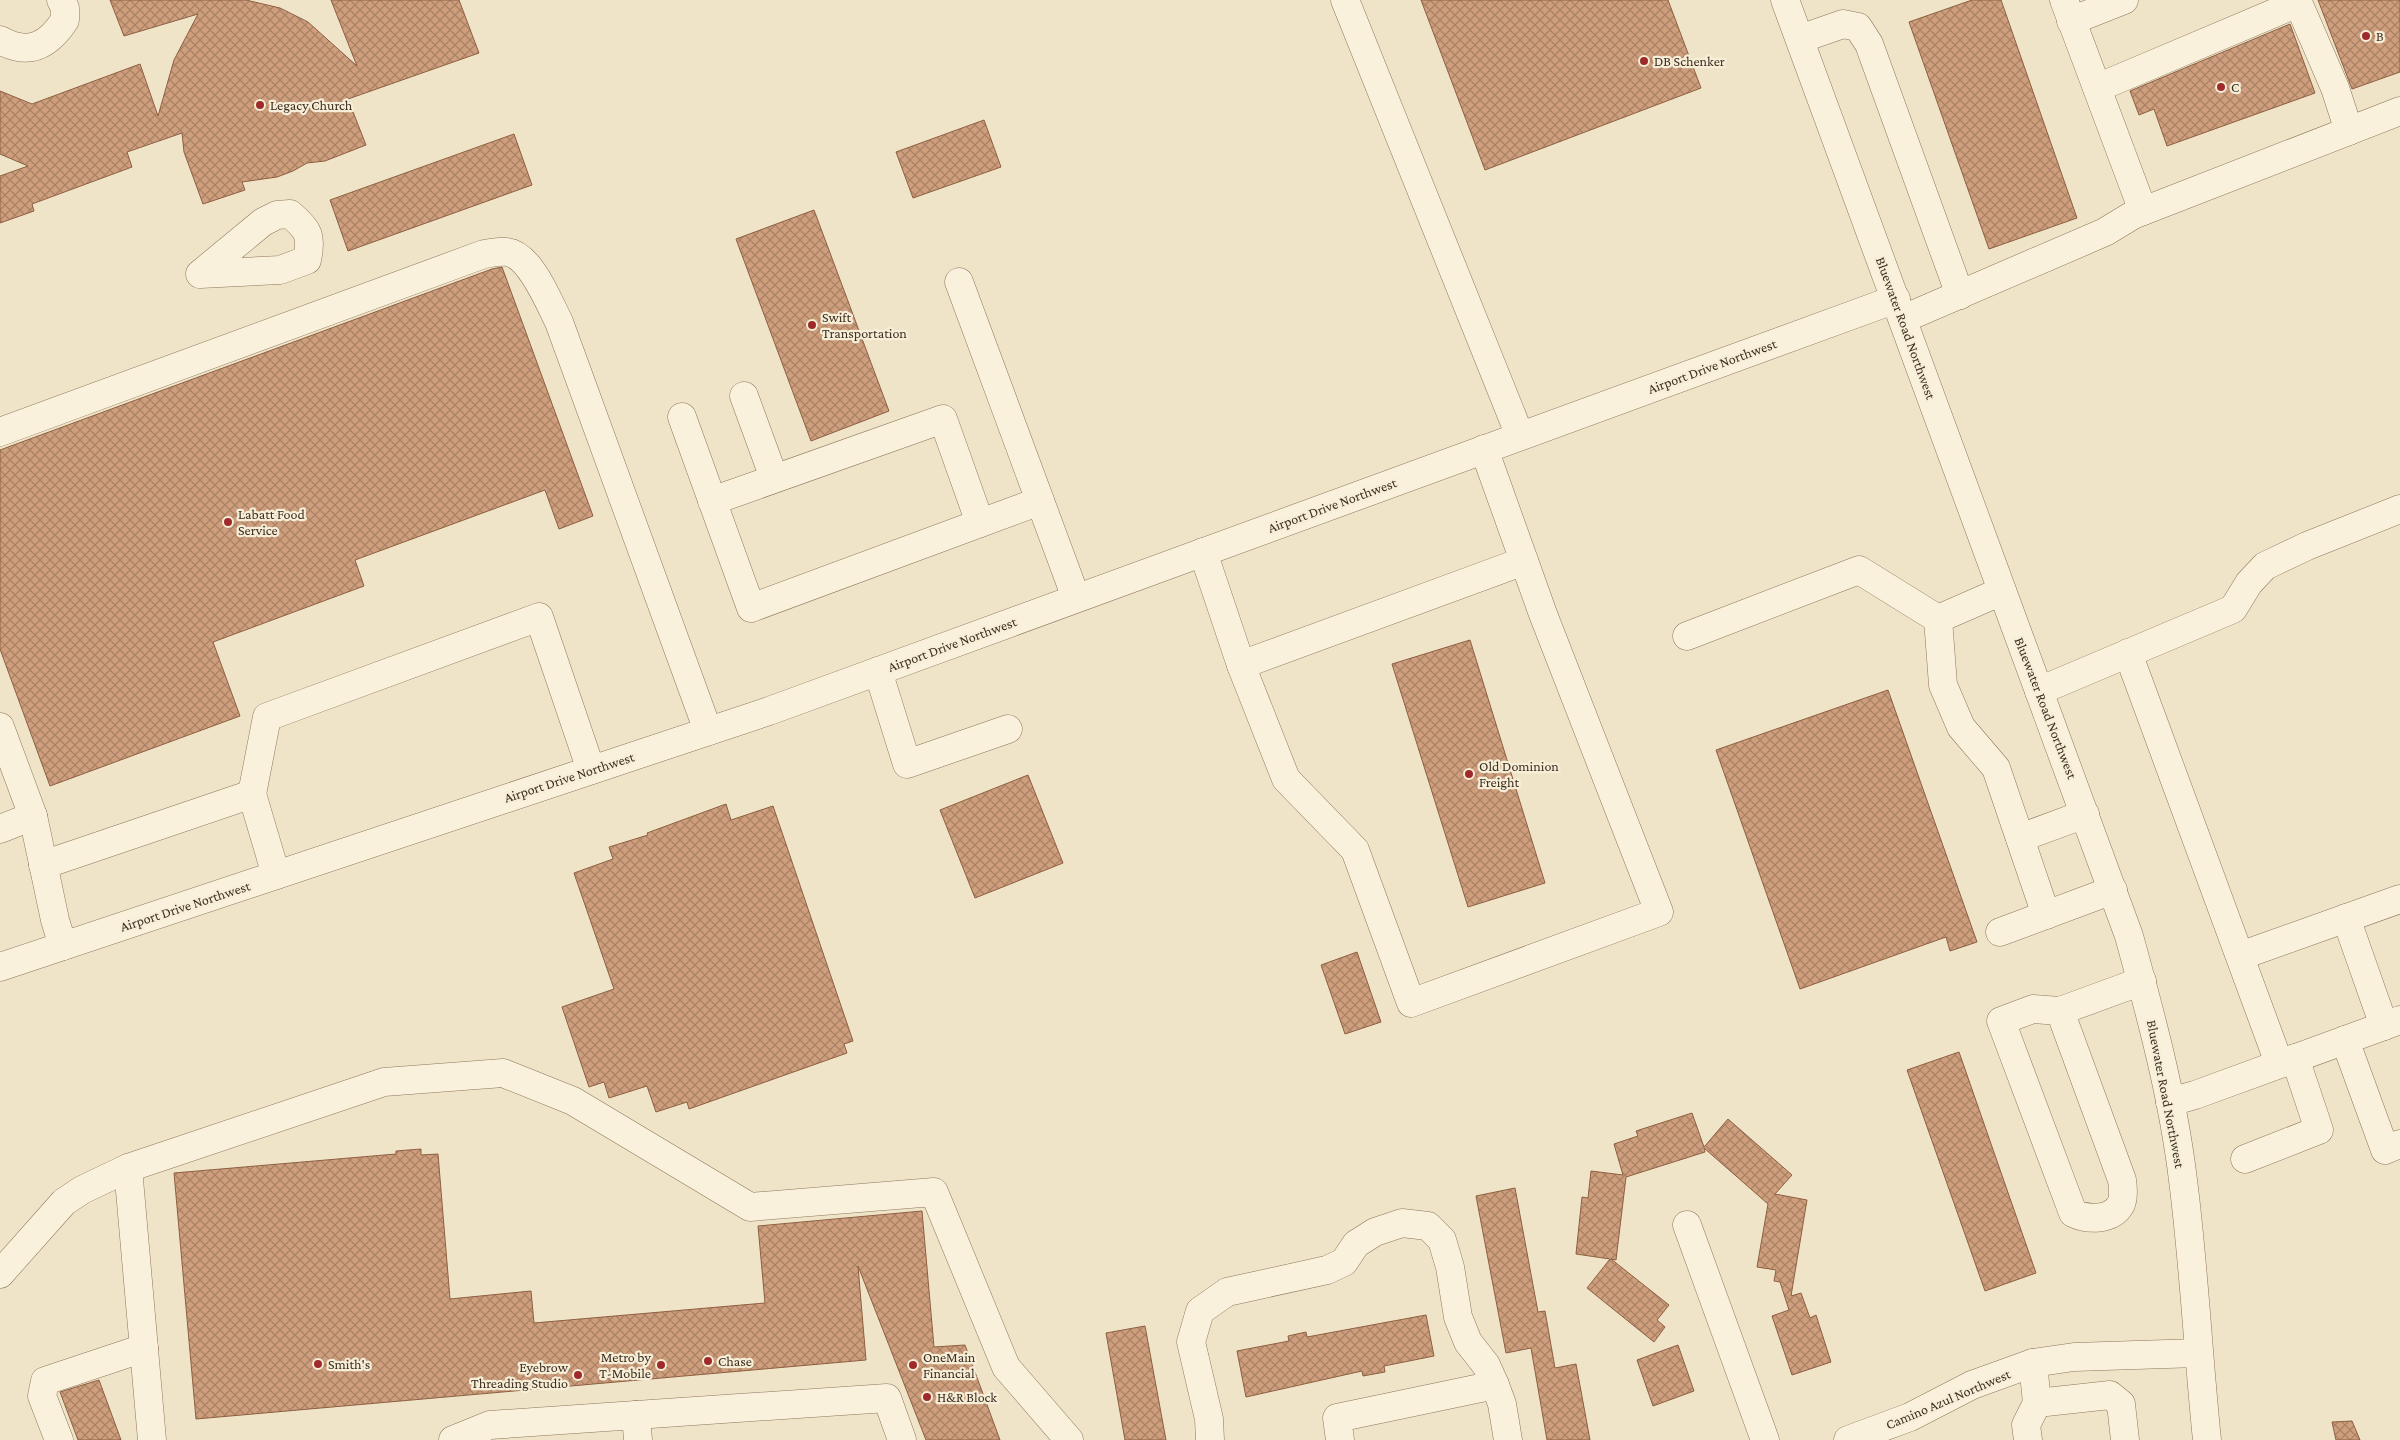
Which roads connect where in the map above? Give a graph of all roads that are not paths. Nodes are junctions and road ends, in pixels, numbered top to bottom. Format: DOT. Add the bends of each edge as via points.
graph roads {
  1 [pos="61,0"];
  2 [pos="1345,0"];
  3 [pos="1786,0"];
  4 [pos="2124,0"];
  5 [pos="2297,1"];
  6 [pos="2067,10"];
  7 [pos="1800,38"];
  8 [pos="0,40"];
  9 [pos="2097,88"];
  10 [pos="2400,111"];
  11 [pos="2349,131"];
  12 [pos="2143,211"];
  13 [pos="959,282"];
  14 [pos="1960,295"];
  15 [pos="1899,309"];
  16 [pos="744,396"];
  17 [pos="682,416"];
  18 [pos="0,432"];
  19 [pos="1520,436"];
  20 [pos="1484,449"];
  21 [pos="774,478"];
  22 [pos="712,500"];
  23 [pos="1040,501"];
  24 [pos="2400,509"];
  25 [pos="980,523"];
  26 [pos="1203,552"];
  27 [pos="1524,561"];
  28 [pos="2002,591"];
  29 [pos="1076,598"];
  30 [pos="1938,619"];
  31 [pos="1687,636"];
  32 [pos="2128,653"];
  33 [pos="1241,665"];
  34 [pos="878,671"];
  35 [pos="2039,691"];
  36 [pos="0,728"];
  37 [pos="1008,729"];
  38 [pos="708,731"];
  39 [pos="591,770"];
  40 [pos="252,794"];
  41 [pos="2085,814"];
  42 [pos="33,816"];
  43 [pos="0,829"];
  44 [pos="2020,838"];
  45 [pos="43,864"];
  46 [pos="276,875"];
  47 [pos="2113,890"];
  48 [pos="2400,899"];
  49 [pos="2046,915"];
  50 [pos="2346,918"];
  51 [pos="2000,932"];
  52 [pos="63,946"];
  53 [pos="2240,956"];
  54 [pos="1,964"];
  55 [pos="2142,981"];
  56 [pos="2060,1011"];
  57 [pos="2392,1023"];
  58 [pos="2345,1040"];
  59 [pos="2287,1060"];
  60 [pos="2170,1102"];
  61 [pos="2400,1144"];
  62 [pos="2245,1159"];
  63 [pos="128,1168"];
  64 [pos="1687,1225"];
  65 [pos="0,1274"];
  66 [pos="144,1348"];
  67 [pos="2198,1353"];
  68 [pos="2033,1363"];
  69 [pos="1495,1385"];
  70 [pos="2038,1403"];
  71 [pos="637,1427"];
  72 [pos="59,1440"];
  73 [pos="152,1440"];
  74 [pos="453,1440"];
  75 [pos="902,1440"];
  76 [pos="1069,1440"];
  77 [pos="1210,1440"];
  78 [pos="1340,1440"];
  79 [pos="1508,1440"];
  80 [pos="1765,1440"];
  81 [pos="1848,1440"];
  82 [pos="2028,1440"];
  83 [pos="2125,1440"];
  84 [pos="2207,1440"];
  1 -- 8 [label="street" via="65,20 48,41 31,49 12,47"];
  2 -- 19 [label="street"];
  3 -- 7 [label="street, Bluewater Road Northwest"];
  4 -- 6 [label="street"];
  5 -- 9 [label="street"];
  5 -- 11 [label="street"];
  6 -- 9 [label="street"];
  7 -- 14 [label="street" via="1843,24 1858,27 1869,44"];
  7 -- 15 [label="street, Bluewater Road Northwest"];
  9 -- 12 [label="street"];
  10 -- 11 [label="street, Airport Drive Northwest"];
  11 -- 12 [label="street, Airport Drive Northwest"];
  12 -- 14 [label="street, Airport Drive Northwest" via="2105,232"];
  13 -- 23 [label="street"];
  14 -- 15 [label="street, Airport Drive Northwest"];
  15 -- 19 [label="street, Airport Drive Northwest"];
  15 -- 28 [label="street, Bluewater Road Northwest"];
  16 -- 21 [label="street"];
  17 -- 22 [label="street"];
  18 -- 38 [label="street" via="484,254 507,252 521,257 537,279 559,322"];
  19 -- 20 [label="street, Airport Drive Northwest"];
  20 -- 26 [label="street, Airport Drive Northwest"];
  20 -- 27 [label="street"];
  21 -- 22 [label="street"];
  21 -- 25 [label="street" via="943,419"];
  22 -- 25 [label="street" via="751,608"];
  23 -- 25 [label="street"];
  23 -- 29 [label="street"];
  24 -- 32 [label="street" via="2265,566 2249,583 2234,609"];
  26 -- 29 [label="street, Airport Drive Northwest"];
  26 -- 33 [label="street"];
  27 -- 33 [label="street"];
  27 -- 33 [label="street" via="1659,912 1411,1004 1354,850 1286,779"];
  28 -- 30 [label="street"];
  28 -- 35 [label="street, Bluewater Road Northwest"];
  29 -- 34 [label="street, Airport Drive Northwest"];
  30 -- 31 [label="street" via="1859,570"];
  30 -- 44 [label="street" via="1943,685 1961,727 1996,768"];
  32 -- 35 [label="street"];
  32 -- 53 [label="street"];
  34 -- 37 [label="street" via="907,764"];
  34 -- 38 [label="street, Airport Drive Northwest"];
  35 -- 41 [label="street, Bluewater Road Northwest"];
  36 -- 42 [label="street"];
  38 -- 39 [label="street, Airport Drive Northwest"];
  39 -- 40 [label="street" via="539,617 267,718"];
  39 -- 46 [label="street, Airport Drive Northwest"];
  40 -- 45 [label="street"];
  40 -- 46 [label="street"];
  41 -- 44 [label="street"];
  41 -- 47 [label="street, Bluewater Road Northwest"];
  42 -- 43 [label="street"];
  42 -- 45 [label="street"];
  44 -- 49 [label="street"];
  45 -- 52 [label="street"];
  46 -- 52 [label="street, Airport Drive Northwest"];
  47 -- 49 [label="street"];
  47 -- 55 [label="street, Bluewater Road Northwest"];
  48 -- 50 [label="street"];
  49 -- 51 [label="street"];
  50 -- 53 [label="street"];
  50 -- 57 [label="street"];
  52 -- 54 [label="street, Airport Drive Northwest"];
  53 -- 59 [label="street"];
  55 -- 56 [label="street"];
  55 -- 60 [label="street, Bluewater Road Northwest"];
  56 -- 56 [label="street" via="2033,1009 2002,1021 2073,1214 2085,1219 2098,1218 2114,1212 2120,1204 2122,1180"];
  57 -- 58 [label="street"];
  58 -- 59 [label="street"];
  58 -- 61 [label="street" via="2385,1150"];
  59 -- 60 [label="street"];
  59 -- 62 [label="street" via="2319,1130"];
  60 -- 67 [label="street, Bluewater Road Northwest" via="2183,1180"];
  63 -- 65 [label="street" via="64,1202"];
  63 -- 66 [label="street"];
  63 -- 76 [label="street" via="384,1082 503,1073 573,1100 750,1207 934,1192 1006,1368"];
  64 -- 80 [label="street"];
  66 -- 72 [label="street" via="45,1381 42,1396"];
  66 -- 73 [label="street"];
  67 -- 68 [label="street, Camino Azul Northwest" via="2074,1357"];
  67 -- 84 [label="street, Bluewater Road Northwest"];
  68 -- 70 [label="street"];
  68 -- 81 [label="street, Camino Azul Northwest" via="1972,1385 1910,1417"];
  69 -- 77 [label="street" via="1486,1365 1468,1342 1458,1317 1442,1240 1428,1226 1402,1223 1375,1232 1356,1244 1344,1262 1328,1270 1227,1292 1200,1311 1191,1342 1209,1419"];
  69 -- 78 [label="street" via="1337,1418"];
  69 -- 79 [label="street"];
  70 -- 82 [label="street" via="2026,1425"];
  70 -- 83 [label="street" via="2110,1395 2121,1404"];
  71 -- 74 [label="street" via="490,1425"];
  71 -- 75 [label="street" via="887,1398"];
}
